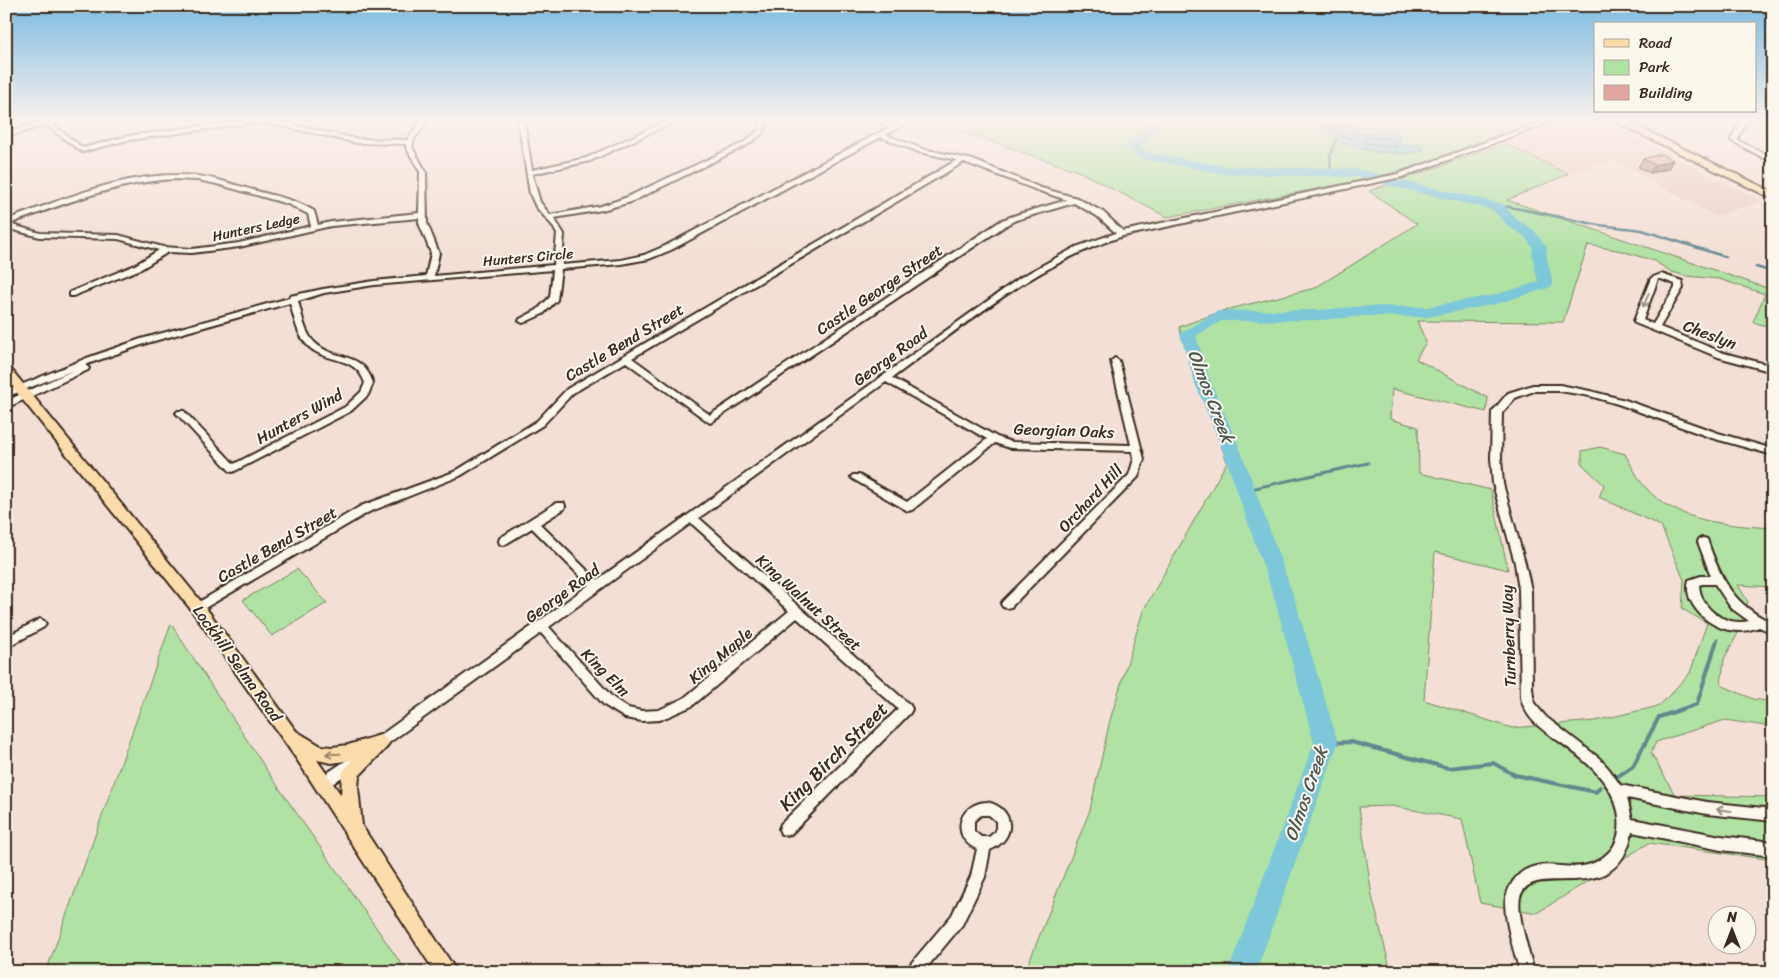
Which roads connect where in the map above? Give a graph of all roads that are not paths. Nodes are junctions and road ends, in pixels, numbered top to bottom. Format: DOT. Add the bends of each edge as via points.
graph roads {
  1 [pos="419,166"];
  2 [pos="529,166"];
  3 [pos="561,166"];
  4 [pos="700,166"];
  5 [pos="823,166"];
  6 [pos="953,166"];
  7 [pos="982,166"];
  8 [pos="1428,166"];
  9 [pos="1710,166"];
  10 [pos="530,172"];
  11 [pos="1773,196"];
  12 [pos="1074,200"];
  13 [pos="423,215"];
  14 [pos="549,217"];
  15 [pos="6,225"];
  16 [pos="315,226"];
  17 [pos="1121,234"];
  18 [pos="167,249"];
  19 [pos="558,268"];
  20 [pos="429,279"];
  21 [pos="73,294"];
  22 [pos="293,298"];
  23 [pos="523,321"];
  24 [pos="1655,328"];
  25 [pos="626,358"];
  26 [pos="1115,361"];
  27 [pos="1773,369"];
  28 [pos="6,371"];
  29 [pos="886,378"];
  30 [pos="23,392"];
  31 [pos="6,394"];
  32 [pos="6,405"];
  33 [pos="181,413"];
  34 [pos="994,439"];
  35 [pos="1137,448"];
  36 [pos="1773,452"];
  37 [pos="856,477"];
  38 [pos="560,506"];
  39 [pos="692,518"];
  40 [pos="532,524"];
  41 [pos="504,541"];
  42 [pos="1704,542"];
  43 [pos="1716,580"];
  44 [pos="597,586"];
  45 [pos="1007,604"];
  46 [pos="198,608"];
  47 [pos="796,612"];
  48 [pos="1758,622"];
  49 [pos="40,624"];
  50 [pos="542,626"];
  51 [pos="1773,628"];
  52 [pos="6,643"];
  53 [pos="906,709"];
  54 [pos="660,715"];
  55 [pos="287,730"];
  56 [pos="380,743"];
  57 [pos="323,783"];
  58 [pos="1616,790"];
  59 [pos="1773,815"];
  60 [pos="1626,824"];
  61 [pos="353,829"];
  62 [pos="786,829"];
  63 [pos="985,843"];
  64 [pos="1773,850"];
  65 [pos="447,972"];
  66 [pos="913,972"];
  67 [pos="1527,972"];
  1 -- 13 [label="street" via="423,172"];
  2 -- 10 [label="street"];
  3 -- 10 [label="street"];
  4 -- 14 [label="street" via="628,200"];
  5 -- 19 [label="street, Hunters Circle" via="661,251 621,262"];
  6 -- 25 [label="street, Castle Bend Street"];
  7 -- 12 [label="street"];
  8 -- 17 [label="street, George Road" via="1400,176"];
  9 -- 11 [label="main road"];
  10 -- 14 [label="street" via="536,202"];
  12 -- 17 [label="street" via="1095,211"];
  12 -- 25 [label="street, Castle George Street" via="1006,222 710,420"];
  13 -- 16 [label="street, Hunters Ledge"];
  13 -- 20 [label="street" via="424,229 435,253"];
  14 -- 19 [label="street" via="561,231"];
  15 -- 16 [label="street" via="117,184 151,178 184,178 206,180 292,204 311,213"];
  15 -- 18 [label="street, Hunters Ledge" via="40,235 118,237"];
  16 -- 18 [label="street, Hunters Ledge" via="227,248"];
  17 -- 29 [label="street, George Road" via="1050,262"];
  18 -- 21 [label="street" via="138,268"];
  19 -- 20 [label="street, Hunters Circle"];
  19 -- 23 [label="street" via="554,298 540,312"];
  20 -- 22 [label="street, Hunters Circle" via="357,285"];
  22 -- 30 [label="street, Hunters Circle" via="124,348"];
  22 -- 33 [label="street, Hunters Wind" via="302,328 313,346 354,362 363,370 368,379 361,399 234,469"];
  24 -- 24 [label="street, Cheslyn, one-way" via="1679,288 1679,283 1661,276 1655,278 1638,321"];
  24 -- 27 [label="street, Cheslyn" via="1728,358"];
  25 -- 46 [label="street, Castle Bend Street" via="570,391 529,431 457,474 366,509"];
  26 -- 35 [label="street, Orchard Hill"];
  28 -- 30 [label="main road, Lockhill Selma Road"];
  29 -- 34 [label="street, Georgian Oaks"];
  29 -- 39 [label="street, George Road"];
  30 -- 31 [label="street"];
  30 -- 32 [label="street"];
  30 -- 46 [label="main road, Lockhill Selma Road"];
  34 -- 35 [label="street, Georgian Oaks" via="1030,447"];
  34 -- 37 [label="street" via="908,507"];
  35 -- 45 [label="street, Orchard Hill" via="1139,459 1133,476"];
  36 -- 58 [label="street, Turnberry Way" via="1575,390 1536,388 1520,391 1501,404 1497,412 1497,482 1525,590 1528,704 1544,724 1596,763"];
  38 -- 40 [label="street"];
  39 -- 44 [label="street, George Road"];
  39 -- 47 [label="street, King Walnut Street"];
  40 -- 41 [label="street"];
  40 -- 44 [label="street"];
  42 -- 43 [label="street"];
  43 -- 48 [label="street" via="1736,607"];
  43 -- 48 [label="street" via="1693,583 1696,600 1703,610 1729,626 1750,627"];
  44 -- 50 [label="street, George Road"];
  46 -- 55 [label="main road, Lockhill Selma Road"];
  47 -- 53 [label="street, King Walnut Street"];
  47 -- 54 [label="street, King Maple" via="688,702"];
  48 -- 51 [label="street"];
  49 -- 52 [label="street"];
  50 -- 54 [label="street, King Elm" via="608,701 625,713"];
  50 -- 56 [label="street, George Road"];
  53 -- 62 [label="street, King Birch Street"];
  56 -- 55 [label="main road, one-way" via="347,753 326,755"];
  55 -- 57 [label="main road, Lockhill Selma Road"];
  56 -- 57 [label="street, George Road"];
  56 -- 61 [label="main road" via="350,773 348,787"];
  57 -- 61 [label="main road, Lockhill Selma Road"];
  59 -- 58 [label="street, one-way" via="1707,808"];
  58 -- 60 [label="street, Turnberry Way" via="1625,809"];
  60 -- 64 [label="street"];
  60 -- 67 [label="street, Turnberry Way" via="1622,848 1612,861 1596,872 1578,875 1543,872 1528,875 1518,885 1512,899"];
  61 -- 65 [label="main road, Lockhill Selma Road"];
  63 -- 66 [label="street" via="978,877 957,920"];
}
